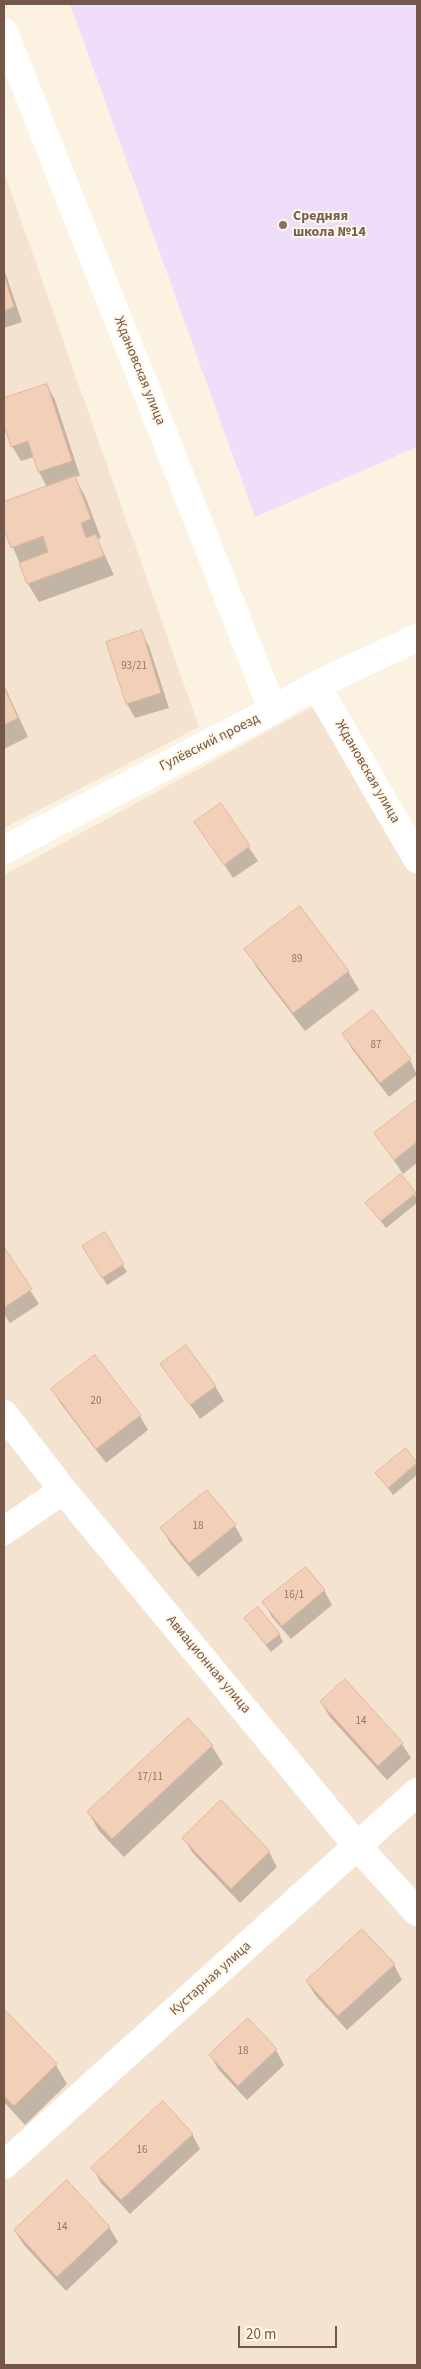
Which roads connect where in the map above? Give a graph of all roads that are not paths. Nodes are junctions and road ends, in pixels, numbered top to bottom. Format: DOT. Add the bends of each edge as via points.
graph roads {
  1 [pos="4,32"];
  2 [pos="417,638"];
  3 [pos="316,685"];
  4 [pos="274,710"];
  5 [pos="4,850"];
  6 [pos="417,859"];
  7 [pos="4,1414"];
  8 [pos="63,1490"];
  9 [pos="4,1531"];
  10 [pos="417,1792"];
  11 [pos="358,1847"];
  12 [pos="417,1912"];
  13 [pos="4,2165"];
  1 -- 4 [label="street, Ждановская улица"];
  2 -- 3 [label="street, Гулёвский проезд"];
  3 -- 4 [label="street, Гулёвский проезд"];
  3 -- 6 [label="street, Ждановская улица"];
  4 -- 5 [label="street, Гулёвский проезд"];
  7 -- 8 [label="street, Авиационная улица"];
  8 -- 9 [label="street"];
  8 -- 11 [label="street, Авиационная улица"];
  10 -- 11 [label="street, Кустарная улица"];
  11 -- 12 [label="street, Авиационная улица"];
  11 -- 13 [label="street, Кустарная улица"];
}
